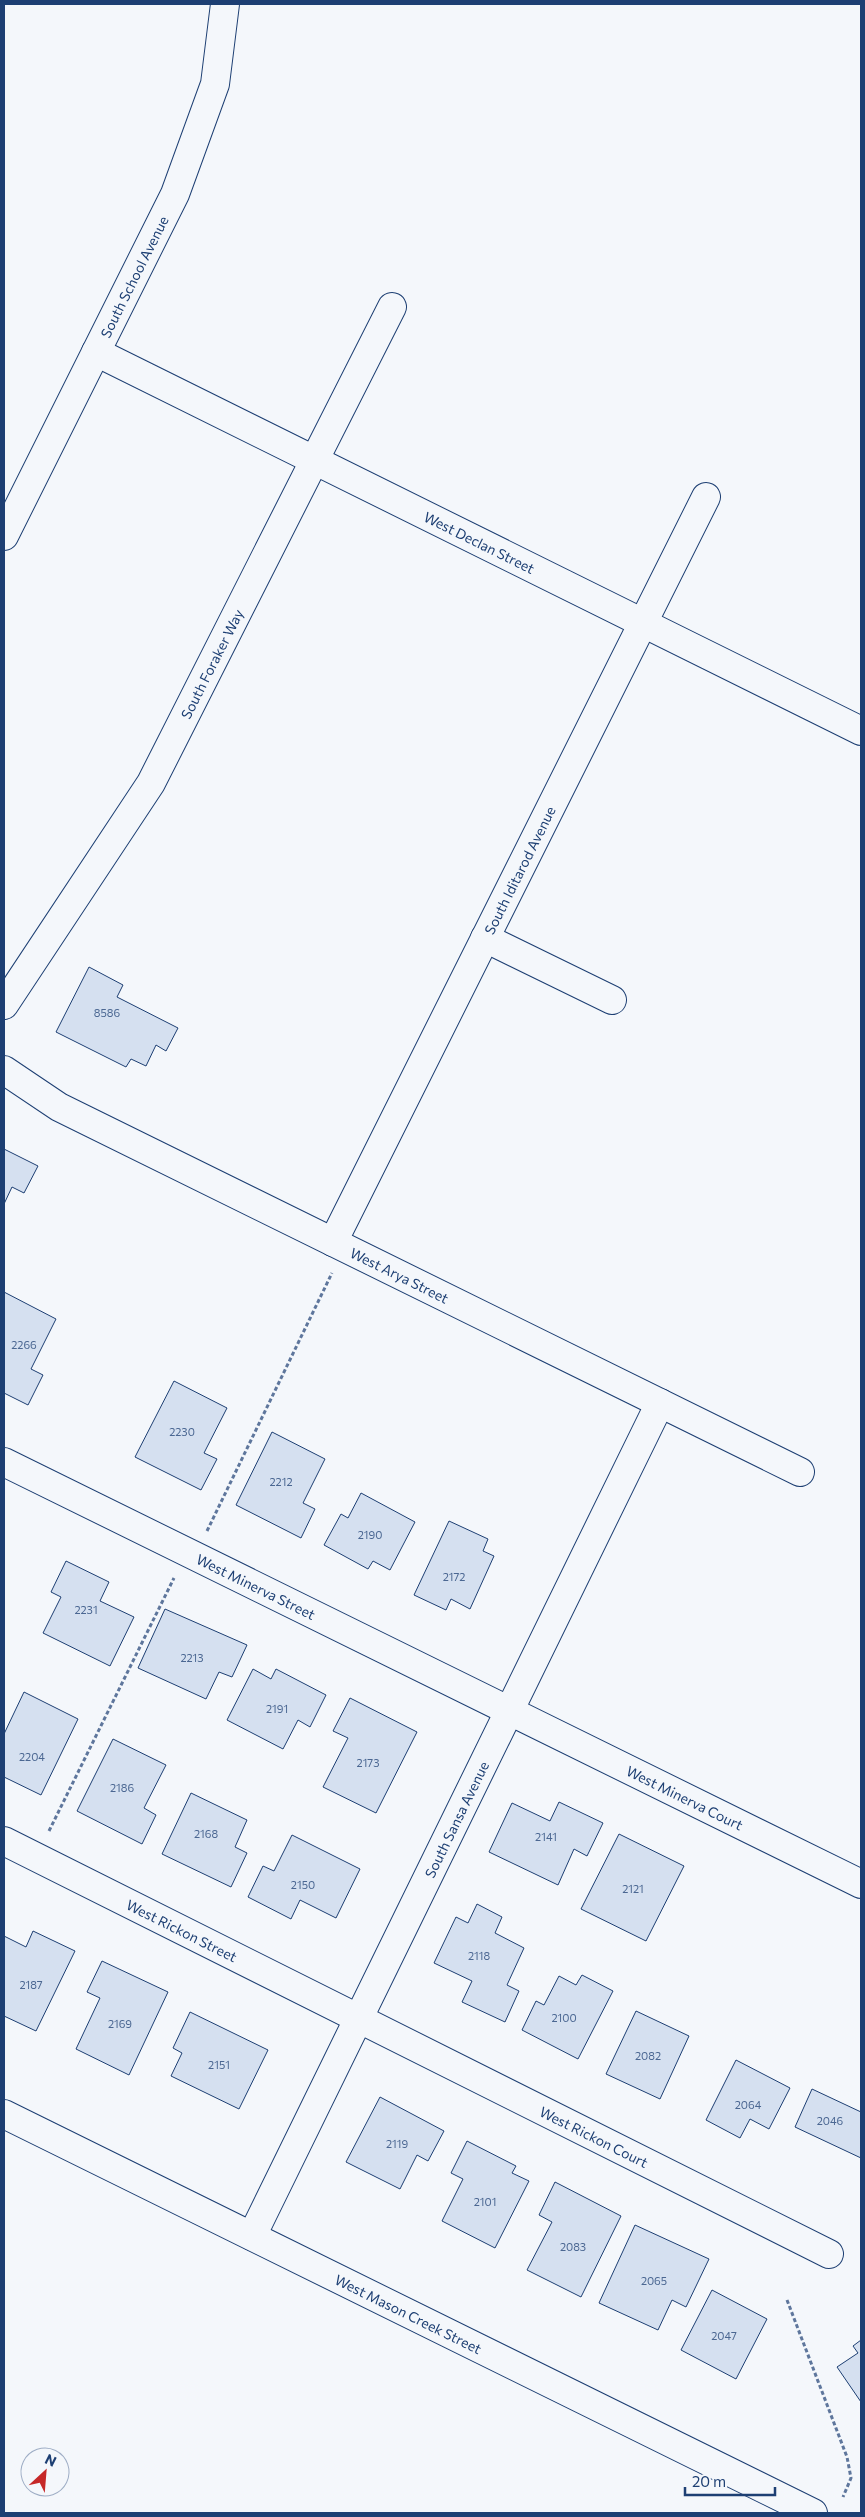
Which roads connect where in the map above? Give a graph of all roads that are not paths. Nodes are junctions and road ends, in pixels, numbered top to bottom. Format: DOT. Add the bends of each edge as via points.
graph roads {
  1 [pos="225,4"];
  2 [pos="392,307"];
  3 [pos="96,352"];
  4 [pos="314,460"];
  5 [pos="706,497"];
  6 [pos="4,536"];
  7 [pos="642,623"];
  8 [pos="861,731"];
  9 [pos="485,938"];
  10 [pos="612,1000"];
  11 [pos="4,1005"];
  12 [pos="4,1070"];
  13 [pos="333,1242"];
  14 [pos="660,1403"];
  15 [pos="4,1462"];
  16 [pos="800,1472"];
  17 [pos="509,1711"];
  18 [pos="4,1842"];
  19 [pos="861,1884"];
  20 [pos="358,2019"];
  21 [pos="4,2114"];
  22 [pos="252,2236"];
  23 [pos="829,2254"];
  24 [pos="813,2513"];
  1 -- 3 [label="street, South School Avenue" via="215,84 194,146 175,194"];
  2 -- 4 [label="street, South Foraker Way"];
  3 -- 4 [label="street, West Declan Street"];
  3 -- 6 [label="street, South School Avenue"];
  4 -- 7 [label="street, West Declan Street"];
  4 -- 11 [label="street, South Foraker Way" via="151,783"];
  5 -- 7 [label="street, South Iditarod Avenue"];
  7 -- 8 [label="street, West Declan Street"];
  7 -- 9 [label="street, South Iditarod Avenue"];
  9 -- 10 [label="street"];
  9 -- 13 [label="street, South Iditarod Avenue"];
  12 -- 13 [label="street, West Arya Street" via="59,1106"];
  13 -- 14 [label="street, West Arya Street"];
  14 -- 16 [label="street, West Arya Street"];
  14 -- 17 [label="street, South Sansa Avenue"];
  15 -- 17 [label="street, West Minerva Street"];
  17 -- 19 [label="street, West Minerva Court"];
  17 -- 20 [label="street, South Sansa Avenue"];
  18 -- 20 [label="street, West Rickon Street"];
  20 -- 22 [label="street, South Sansa Avenue"];
  20 -- 23 [label="street, West Rickon Court"];
  21 -- 22 [label="street, West Mason Creek Street"];
  22 -- 24 [label="street, West Mason Creek Street"];
}
